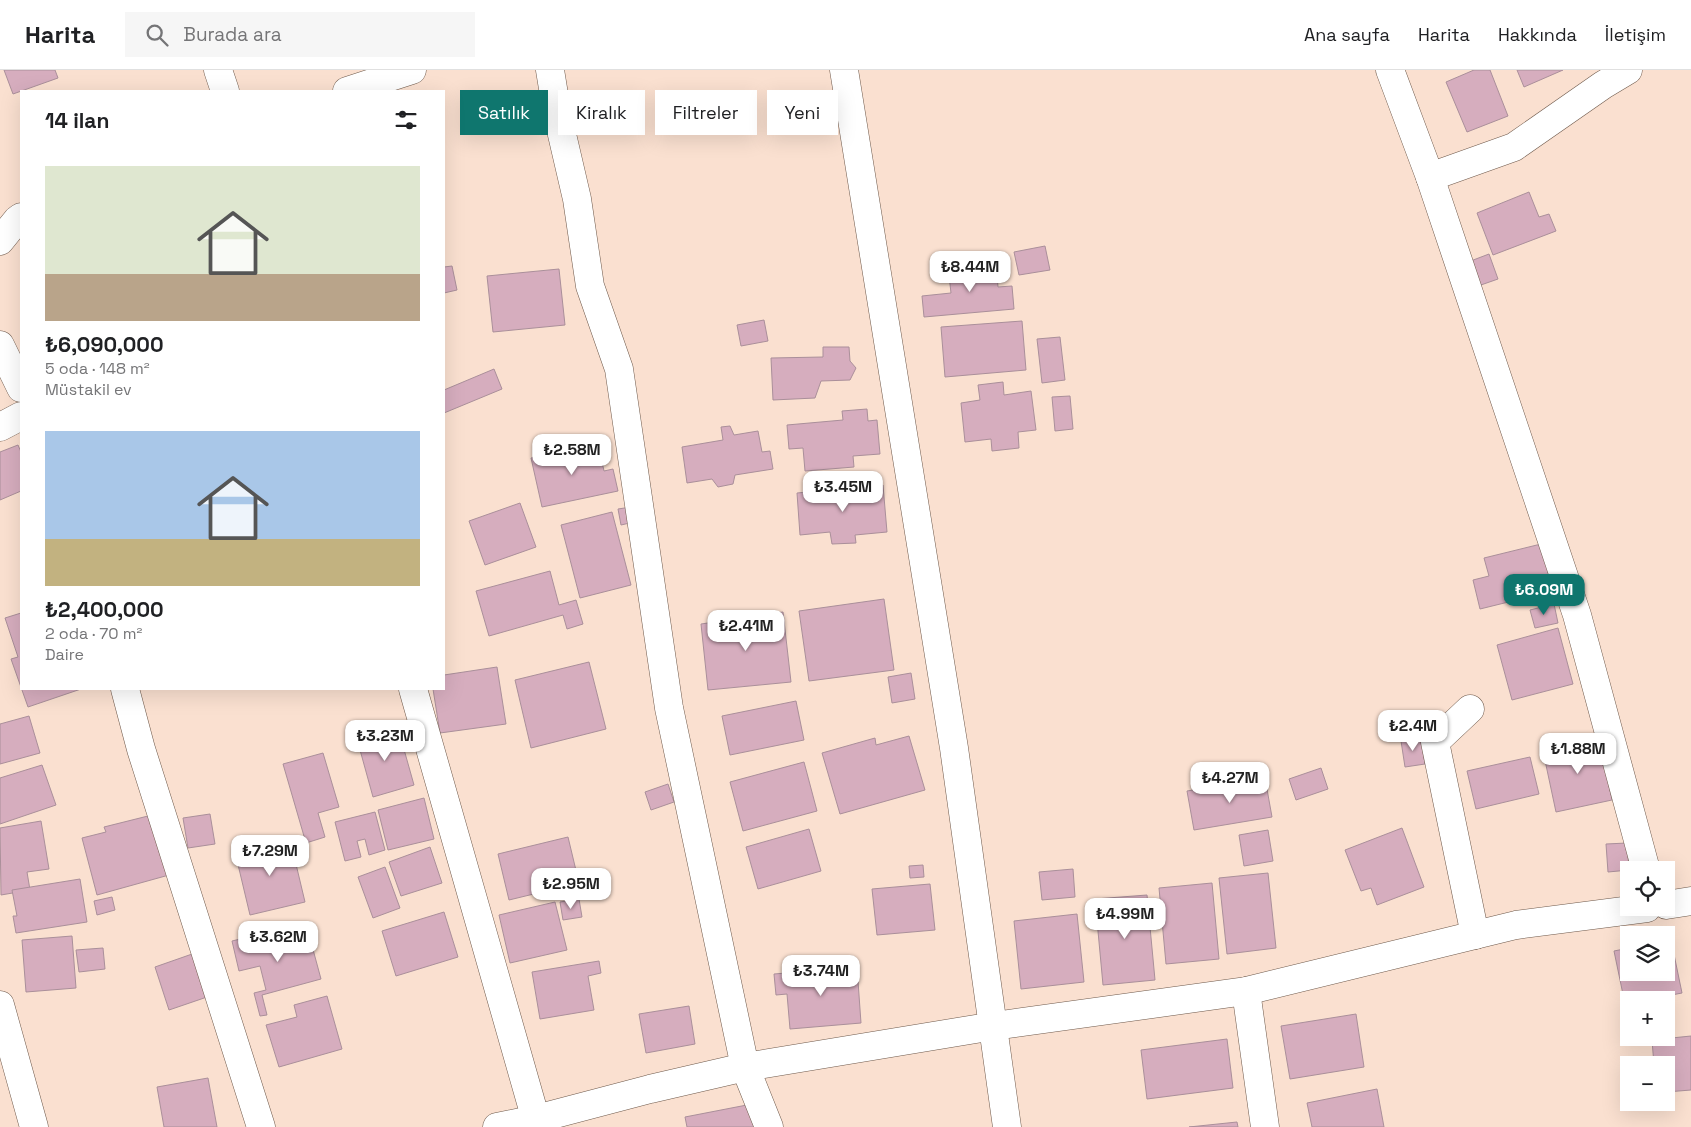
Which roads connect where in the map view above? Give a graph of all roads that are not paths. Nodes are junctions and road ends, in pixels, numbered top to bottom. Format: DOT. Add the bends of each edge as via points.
graph roads {
  1 [pos="218,70"];
  2 [pos="412,70"];
  3 [pos="550,70"];
  4 [pos="844,70"];
  5 [pos="1390,70"];
  6 [pos="1628,70"];
  7 [pos="225,90"];
  8 [pos="350,90"];
  9 [pos="1430,177"];
  10 [pos="20,218"];
  11 [pos="0,241"];
  12 [pos="0,345"];
  13 [pos="20,386"];
  14 [pos="20,417"];
  15 [pos="0,427"];
  16 [pos="125,690"];
  17 [pos="413,690"];
  18 [pos="1470,709"];
  19 [pos="1644,861"];
  20 [pos="1691,901"];
  21 [pos="1675,904"];
  22 [pos="1620,911"];
  23 [pos="1475,935"];
  24 [pos="1246,991"];
  25 [pos="0,1004"];
  26 [pos="994,1026"];
  27 [pos="746,1067"];
  28 [pos="537,1123"];
  29 [pos="34,1127"];
  30 [pos="261,1127"];
  31 [pos="497,1127"];
  32 [pos="769,1127"];
  33 [pos="1007,1127"];
  34 [pos="1264,1127"];
  1 -- 7 [label="street"];
  2 -- 8 [label="street"];
  3 -- 27 [label="street" via="577,199 590,286 619,369 670,708"];
  4 -- 26 [label="street" via="954,748"];
  5 -- 9 [label="street"];
  6 -- 9 [label="street" via="1514,147"];
  9 -- 19 [label="street" via="1577,615"];
  10 -- 11 [label="street"];
  12 -- 13 [label="street"];
  14 -- 15 [label="street"];
  16 -- 30 [label="street"];
  17 -- 28 [label="street"];
  18 -- 23 [label="street" via="1435,742"];
  20 -- 21 [label="street"];
  22 -- 23 [label="street" via="1516,924"];
  23 -- 24 [label="street"];
  24 -- 26 [label="street"];
  24 -- 34 [label="street"];
  25 -- 29 [label="street"];
  26 -- 27 [label="street"];
  26 -- 33 [label="street"];
  27 -- 28 [label="street" via="650,1089"];
  27 -- 32 [label="street"];
  28 -- 31 [label="street"];
}
